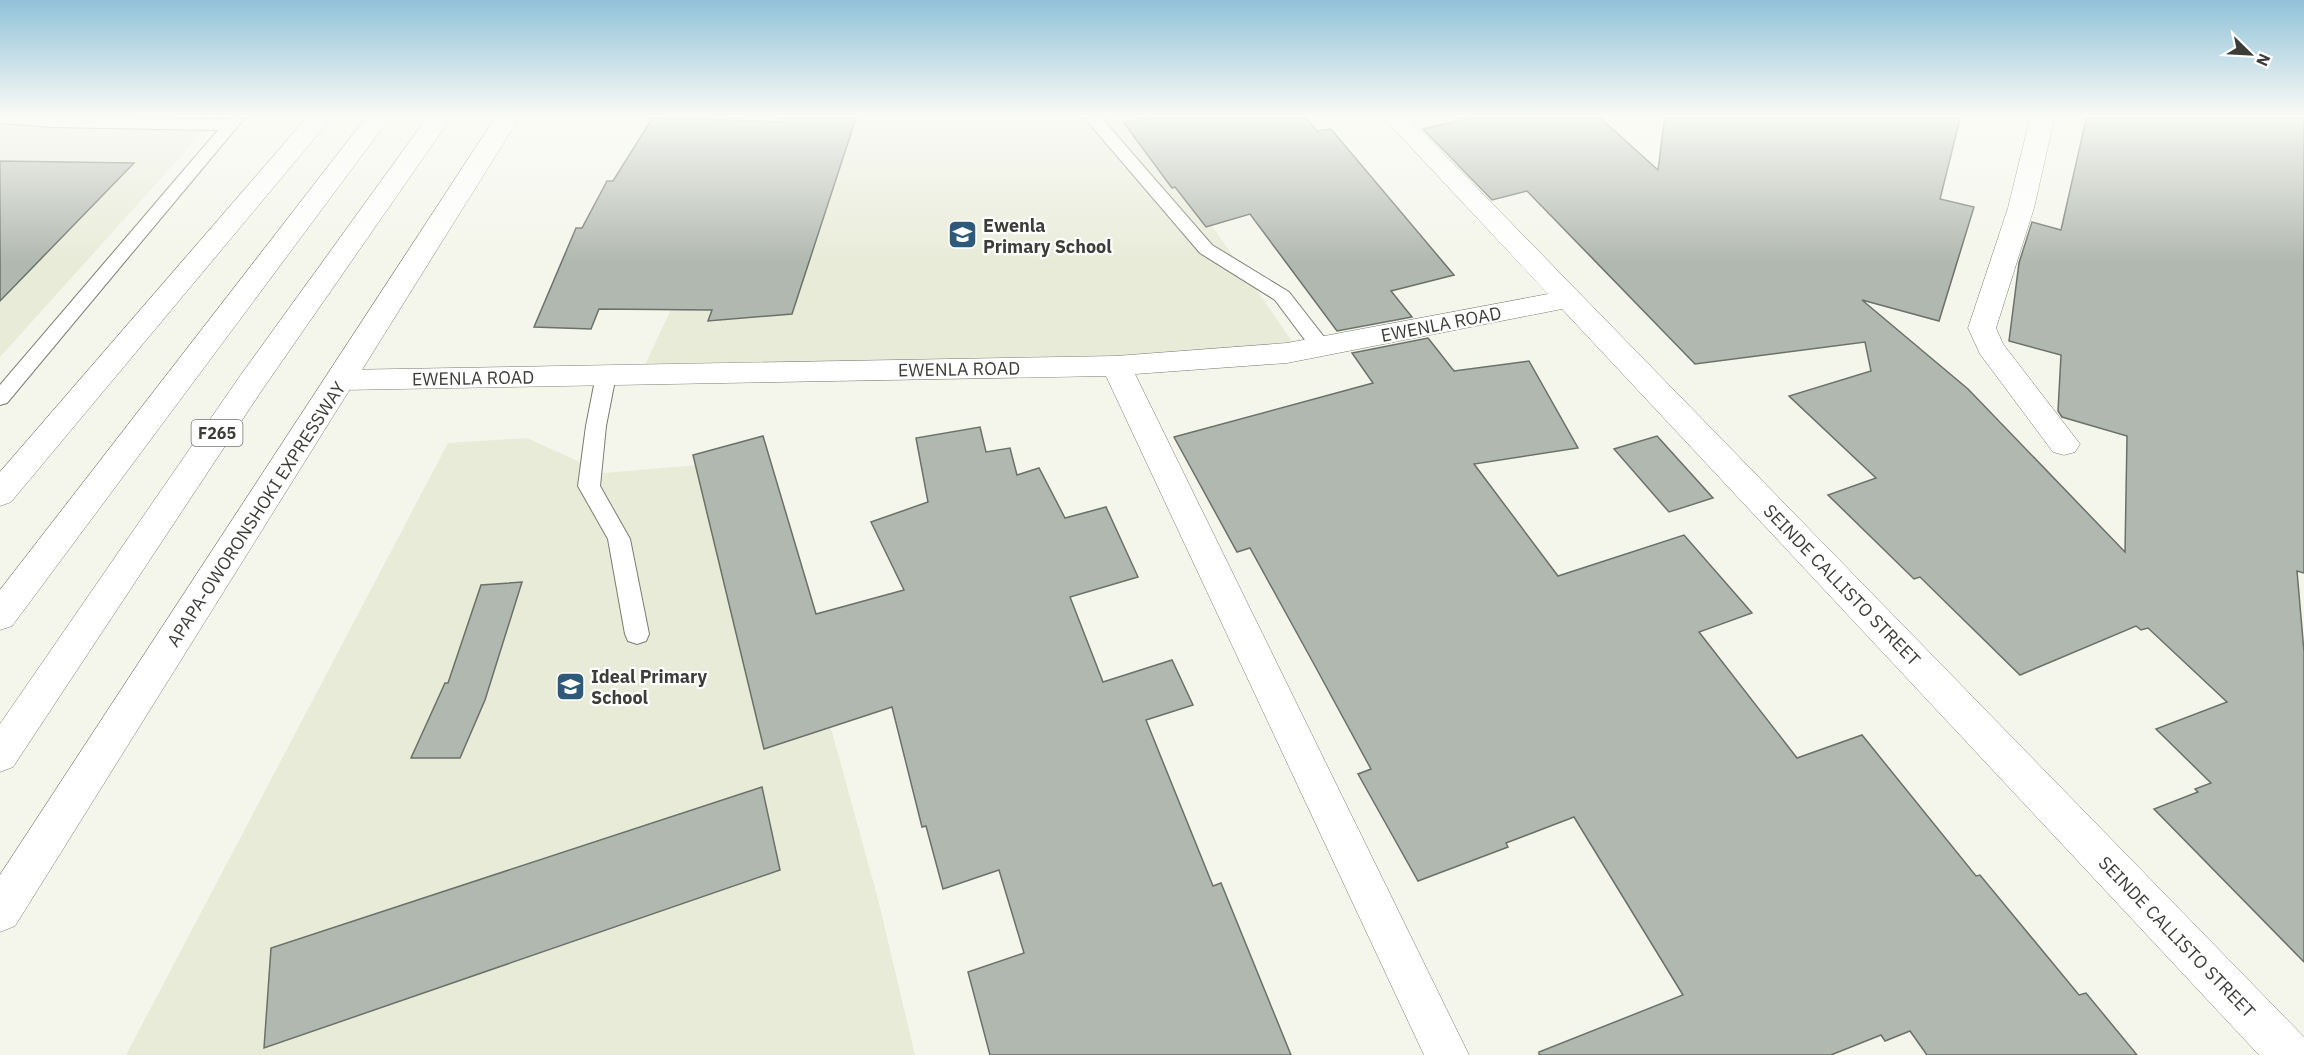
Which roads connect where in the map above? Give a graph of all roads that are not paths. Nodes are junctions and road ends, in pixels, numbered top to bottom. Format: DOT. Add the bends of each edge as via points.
graph roads {
  1 [pos="198,164"];
  2 [pos="280,164"];
  3 [pos="343,164"];
  4 [pos="406,164"];
  5 [pos="478,164"];
  6 [pos="1133,164"];
  7 [pos="1440,164"];
  8 [pos="2031,164"];
  9 [pos="1570,299"];
  10 [pos="1321,347"];
  11 [pos="1116,366"];
  12 [pos="606,375"];
  13 [pos="342,380"];
  14 [pos="0,398"];
  15 [pos="2064,444"];
  16 [pos="0,494"];
  17 [pos="0,616"];
  18 [pos="638,634"];
  19 [pos="0,755"];
  20 [pos="0,912"];
  21 [pos="1447,1055"];
  22 [pos="2290,1055"];
  1 -- 14 [label="lane"];
  2 -- 16 [label="main road"];
  3 -- 17 [label="main road"];
  4 -- 19 [label="main road, F265" via="251,382"];
  5 -- 13 [label="main road, APAPA-OWORONSHOKI EXPRESSWAY"];
  6 -- 10 [label="lane" via="1206,249 1282,296"];
  7 -- 9 [label="main road, SEINDE CALLISTO STREET"];
  8 -- 15 [label="main road" via="1982,328 1990,347"];
  9 -- 10 [label="main road, EWENLA ROAD"];
  9 -- 22 [label="main road, SEINDE CALLISTO STREET"];
  10 -- 11 [label="main road, EWENLA ROAD"];
  11 -- 12 [label="main road, EWENLA ROAD"];
  11 -- 21 [label="main road"];
  12 -- 13 [label="main road, EWENLA ROAD"];
  12 -- 18 [label="lane" via="589,486 619,539"];
  13 -- 20 [label="main road, APAPA-OWORONSHOKI EXPRESSWAY"];
}
